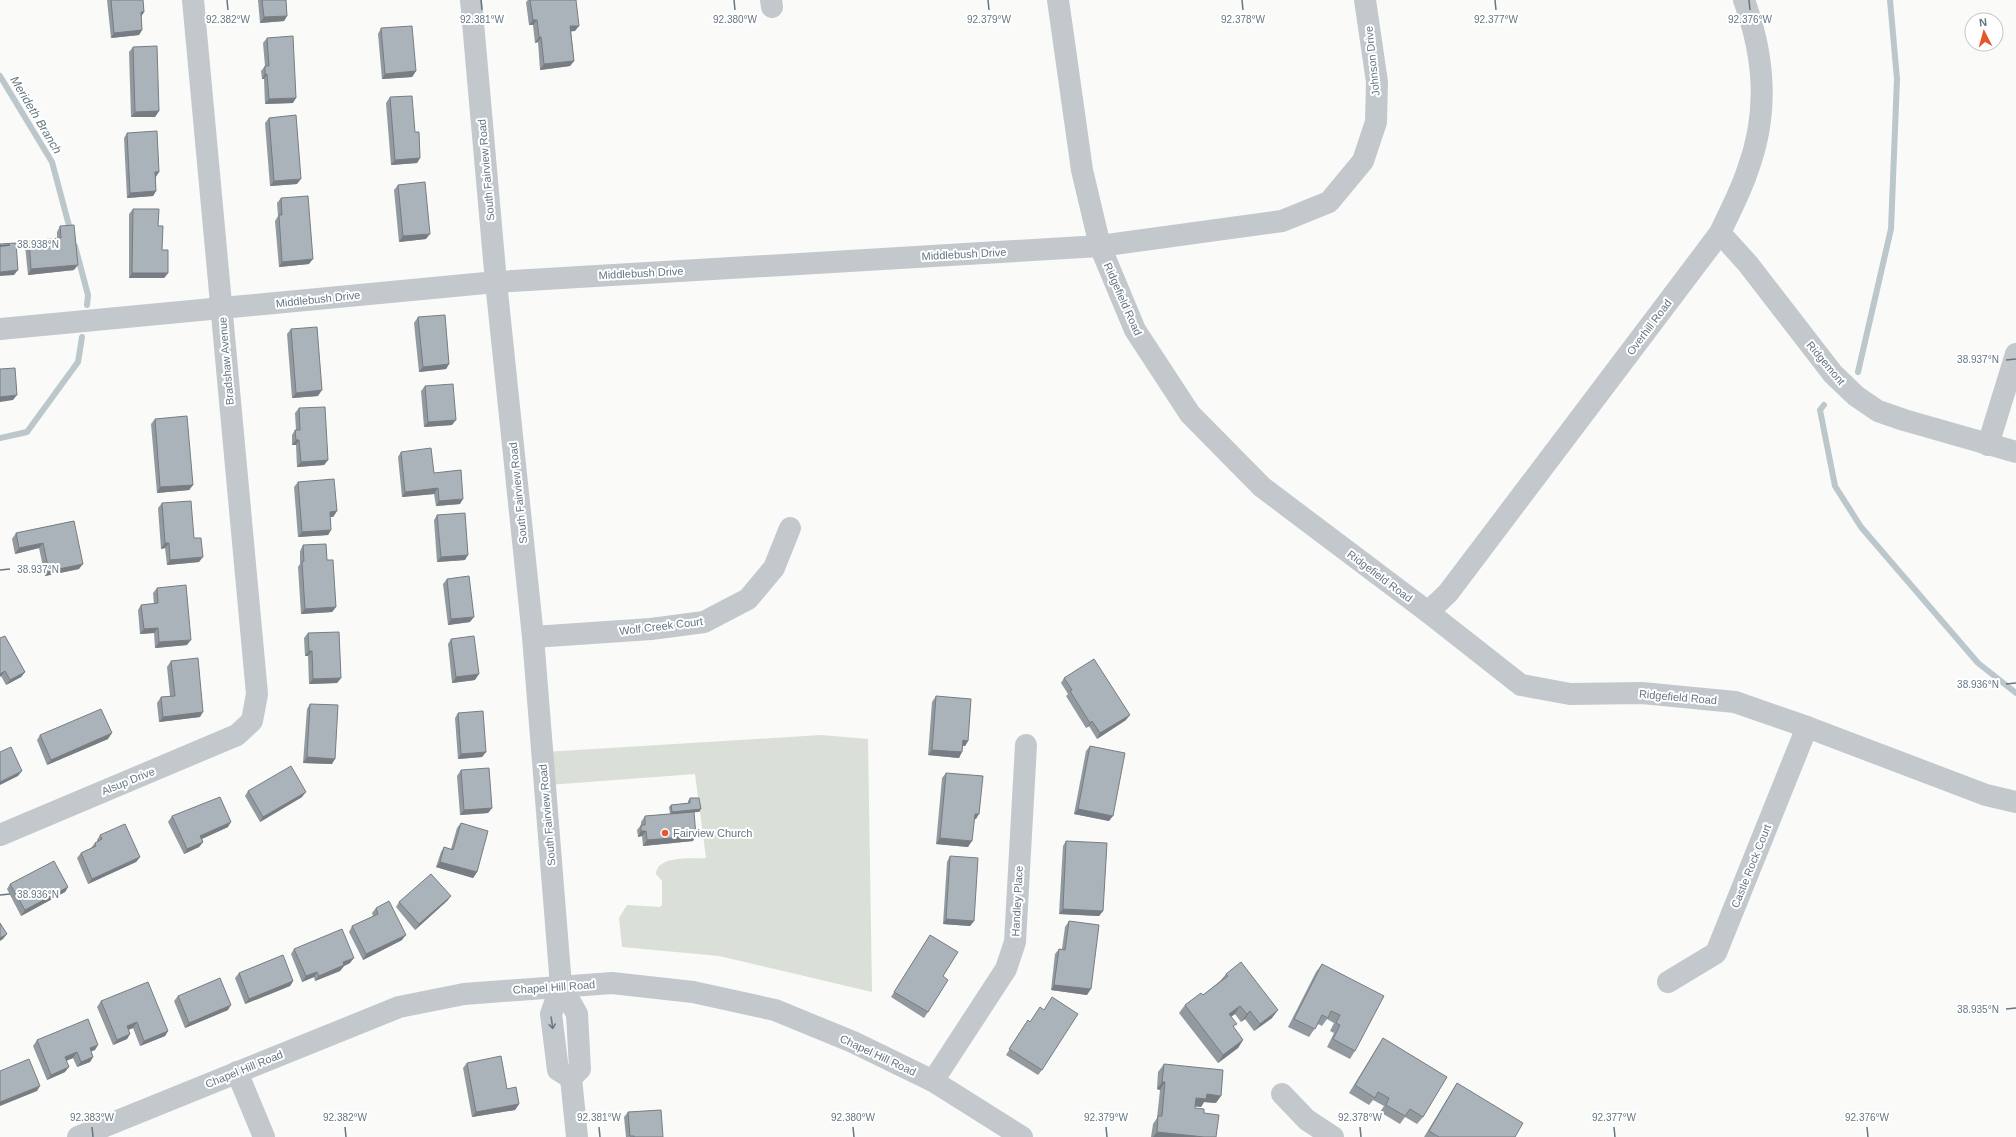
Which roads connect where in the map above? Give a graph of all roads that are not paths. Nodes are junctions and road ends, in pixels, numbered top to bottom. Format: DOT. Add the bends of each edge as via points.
graph roads {
  1 [pos="192,0"];
  2 [pos="471,0"];
  3 [pos="1058,0"];
  4 [pos="1365,0"];
  5 [pos="1744,0"];
  6 [pos="1282,221"];
  7 [pos="1720,233"];
  8 [pos="1100,246"];
  9 [pos="496,282"];
  10 [pos="221,309"];
  11 [pos="0,329"];
  12 [pos="2016,354"];
  13 [pos="1988,445"];
  14 [pos="2016,452"];
  15 [pos="790,528"];
  16 [pos="1428,612"];
  17 [pos="533,636"];
  18 [pos="252,721"];
  19 [pos="1807,727"];
  20 [pos="1026,746"];
  21 [pos="2016,802"];
  22 [pos="0,835"];
  23 [pos="1668,982"];
  24 [pos="561,986"];
  25 [pos="237,1072"];
  26 [pos="933,1081"];
  27 [pos="1282,1094"];
  28 [pos="78,1137"];
  29 [pos="264,1137"];
  30 [pos="576,1137"];
  31 [pos="1022,1137"];
  32 [pos="1333,1137"];
  1 -- 10 [label="street, Bradshaw Avenue"];
  2 -- 9 [label="street, South Fairview Road"];
  3 -- 8 [label="street, Ridgefield Road" via="1082,170"];
  4 -- 6 [label="street, Johnson Drive" via="1377,82 1376,122 1363,161 1329,202"];
  5 -- 7 [label="street, Overhill Road" via="1754,26 1762,73 1760,123 1748,172"];
  6 -- 8 [label="street, Middlebush Drive"];
  7 -- 13 [label="street, Ridgemont" via="1748,264 1833,374 1856,396 1878,411"];
  7 -- 16 [label="street, Overhill Road" via="1448,593"];
  8 -- 9 [label="street, Middlebush Drive"];
  8 -- 16 [label="street, Ridgefield Road" via="1135,330 1190,414 1262,487"];
  9 -- 10 [label="street, Middlebush Drive"];
  9 -- 17 [label="street, South Fairview Road"];
  10 -- 11 [label="street, Middlebush Drive"];
  10 -- 18 [label="street, Bradshaw Avenue" via="257,694"];
  12 -- 13 [label="street"];
  13 -- 14 [label="street, Ridgemont"];
  15 -- 17 [label="street, Wolf Creek Court" via="774,568 748,599 704,622 652,629"];
  16 -- 19 [label="street, Ridgefield Road" via="1521,685 1570,694 1642,693 1735,702"];
  17 -- 24 [label="street, South Fairview Road"];
  18 -- 22 [label="street, Alsup Drive" via="238,736"];
  19 -- 21 [label="street, Ridgefield Road" via="1986,795"];
  19 -- 23 [label="street, Castle Rock Court" via="1716,953"];
  20 -- 26 [label="street, Handley Place" via="1015,942 1006,969"];
  24 -- 25 [label="street, Chapel Hill Road" via="464,994 399,1007"];
  24 -- 26 [label="street, Chapel Hill Road" via="612,983 693,992 775,1010 853,1042"];
  24 -- 30 [label="street" via="577,1014 580,1069 570,1078"];
  25 -- 28 [label="street, Chapel Hill Road"];
  25 -- 29 [label="street"];
  26 -- 31 [label="street, Chapel Hill Road"];
  27 -- 32 [label="street" via="1307,1120"];
}
